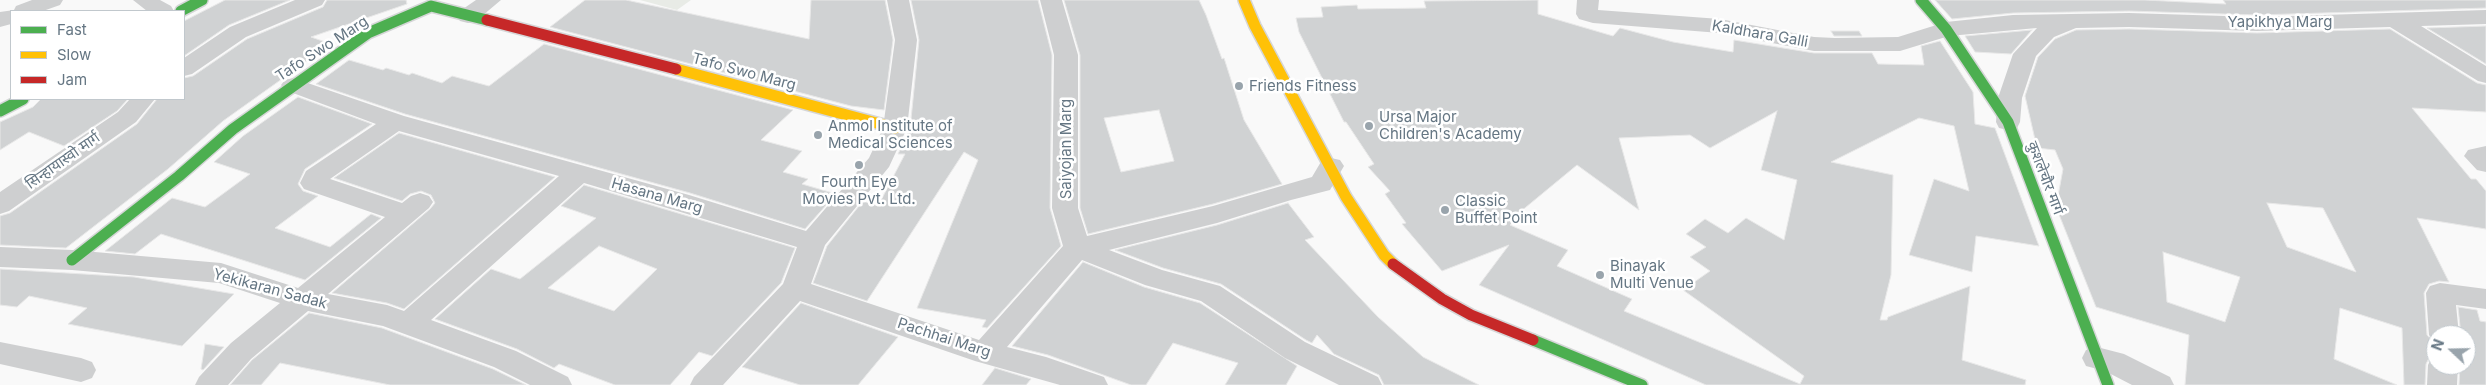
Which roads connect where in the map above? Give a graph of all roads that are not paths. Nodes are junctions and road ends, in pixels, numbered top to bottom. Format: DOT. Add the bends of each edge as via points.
graph roads {
  1 [pos="52,0"];
  2 [pos="144,0"];
  3 [pos="202,0"];
  4 [pos="314,0"];
  5 [pos="490,0"];
  6 [pos="898,0"];
  7 [pos="1051,0"];
  8 [pos="1244,0"];
  9 [pos="1588,0"];
  10 [pos="1921,0"];
  11 [pos="27,10"];
  12 [pos="161,10"];
  13 [pos="183,10"];
  14 [pos="468,16"];
  15 [pos="2486,17"];
  16 [pos="2073,21"];
  17 [pos="2397,21"];
  18 [pos="1946,30"];
  19 [pos="185,68"];
  20 [pos="2486,76"];
  21 [pos="293,85"];
  22 [pos="20,100"];
  23 [pos="135,108"];
  24 [pos="0,111"];
  25 [pos="395,122"];
  26 [pos="2008,122"];
  27 [pos="895,128"];
  28 [pos="2486,154"];
  29 [pos="2486,164"];
  30 [pos="1331,166"];
  31 [pos="579,173"];
  32 [pos="0,205"];
  33 [pos="812,242"];
  34 [pos="1077,248"];
  35 [pos="0,257"];
  36 [pos="72,260"];
  37 [pos="795,289"];
  38 [pos="2486,299"];
  39 [pos="303,300"];
  40 [pos="408,324"];
  41 [pos="2443,325"];
  42 [pos="0,353"];
  43 [pos="985,353"];
  44 [pos="2097,358"];
  45 [pos="81,370"];
  46 [pos="1040,376"];
  47 [pos="1639,384"];
  48 [pos="210,385"];
  49 [pos="557,385"];
  50 [pos="705,385"];
  51 [pos="1093,385"];
  52 [pos="1367,385"];
  53 [pos="2108,385"];
  54 [pos="2159,385"];
  1 -- 11 [label="street"];
  2 -- 12 [label="street"];
  3 -- 13 [label="street"];
  4 -- 19 [label="street" via="238,32"];
  5 -- 14 [label="street"];
  6 -- 27 [label="street" via="906,40"];
  7 -- 34 [label="street, Saiyojan Marg" via="1066,55 1065,208"];
  8 -- 30 [label="street"];
  9 -- 18 [label="street, Kaldhara Galli" via="1587,14 1593,16 1720,26 1821,44 1900,44"];
  10 -- 18 [label="street, कुशलेचौर मार्ग"];
  14 -- 21 [label="street, Tafo Swo Marg" via="431,6 368,34"];
  14 -- 27 [label="street, Tafo Swo Marg"];
  15 -- 17 [label="street, Yapikhya Marg"];
  16 -- 17 [label="street, Yapikhya Marg" via="2257,24"];
  16 -- 18 [label="street, Yapikhya Marg" via="2013,22"];
  16 -- 26 [label="street, Yapikhya Marg" via="2046,32 2025,54 2010,98"];
  17 -- 20 [label="street"];
  18 -- 26 [label="street, कुशलेचौर मार्ग"];
  21 -- 25 [label="street, Hasana Marg"];
  21 -- 36 [label="street, Tafo Swo Marg" via="233,129"];
  22 -- 24 [label="street"];
  23 -- 32 [label="street, सिन्हायास्वो मार्ग"];
  25 -- 31 [label="street, Hasana Marg"];
  25 -- 39 [label="street" via="315,178 313,183 413,208"];
  26 -- 44 [label="street, कुशलेचौर मार्ग"];
  27 -- 33 [label="street" via="880,161"];
  28 -- 29 [label="street" via="2476,156"];
  30 -- 34 [label="street" via="1321,184 1217,214"];
  30 -- 47 [label="street" via="1369,233 1384,255 1402,272 1471,315"];
  31 -- 33 [label="street, Hasana Marg"];
  31 -- 40 [label="street"];
  33 -- 37 [label="street"];
  34 -- 43 [label="street"];
  34 -- 52 [label="street" via="1155,278 1210,293 1295,350"];
  35 -- 36 [label="street, Yekikaran Sadak"];
  36 -- 39 [label="street, Yekikaran Sadak" via="221,273"];
  37 -- 43 [label="street, Pachhai Marg"];
  37 -- 50 [label="street"];
  38 -- 41 [label="street" via="2440,293"];
  39 -- 40 [label="street, Yekikaran Sadak" via="387,316"];
  39 -- 48 [label="street" via="241,351"];
  40 -- 49 [label="street, Yekikaran Sadak" via="505,359"];
  42 -- 45 [label="street"];
  43 -- 46 [label="street, Pachhai Marg"];
  44 -- 53 [label="street, कुशलेचौर मार्ग"];
  44 -- 54 [label="street" via="2113,362"];
  46 -- 51 [label="street, Pachhai Marg"];
}
